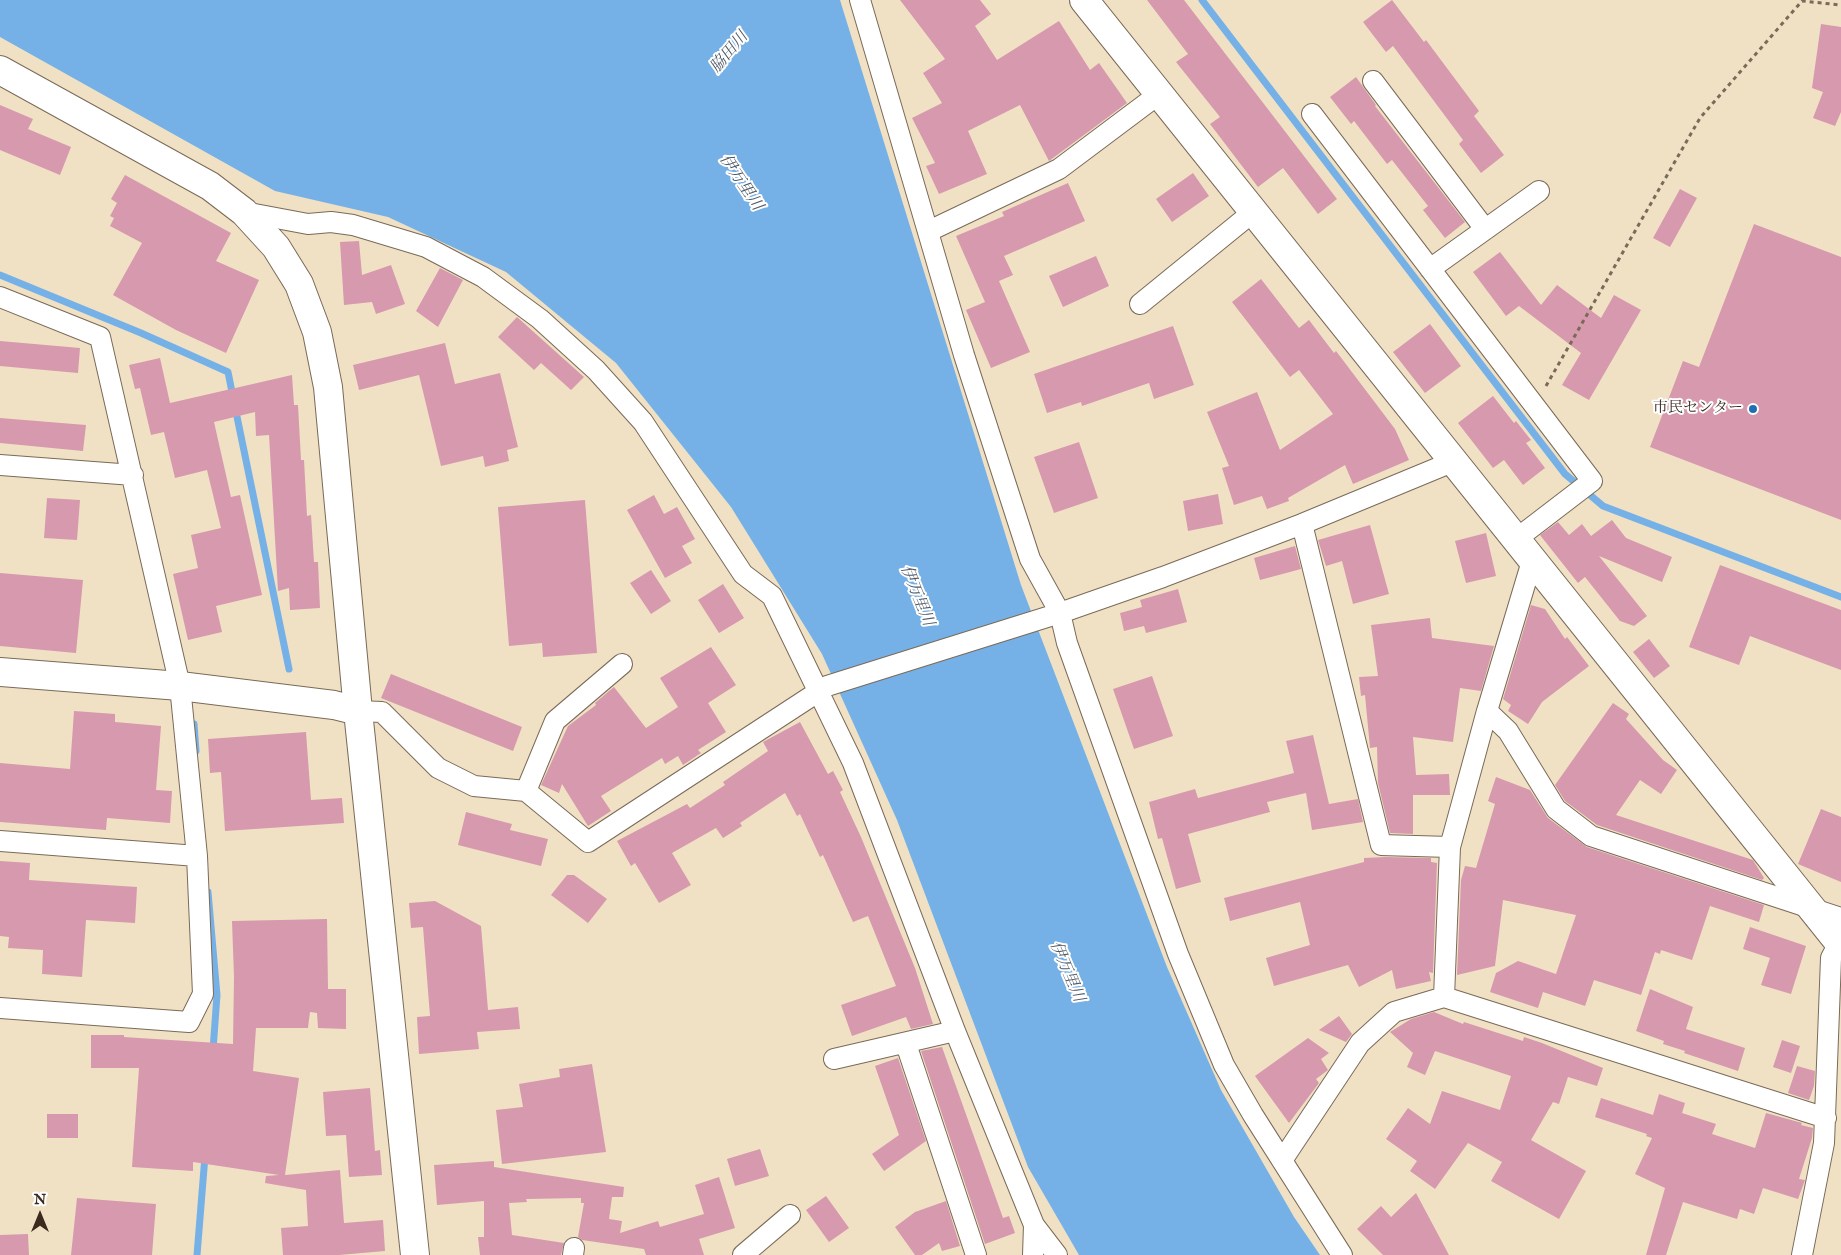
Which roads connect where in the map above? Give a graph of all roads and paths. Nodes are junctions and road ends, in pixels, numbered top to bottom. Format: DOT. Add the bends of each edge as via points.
graph roads {
  1 [pos="860,0"];
  2 [pos="1084,0"];
  3 [pos="1841,5"];
  4 [pos="0,70"];
  5 [pos="1372,81"];
  6 [pos="1159,94"];
  7 [pos="1312,114"];
  8 [pos="1539,191"];
  9 [pos="244,212"];
  10 [pos="1253,212"];
  11 [pos="1485,229"];
  12 [pos="929,230"];
  13 [pos="1430,269"];
  14 [pos="0,296"];
  15 [pos="1140,304"];
  16 [pos="1535,406"];
  17 [pos="1452,462"];
  18 [pos="0,465"];
  19 [pos="133,475"];
  20 [pos="1302,524"];
  21 [pos="1515,540"];
  22 [pos="1532,561"];
  23 [pos="1053,614"];
  24 [pos="622,664"];
  25 [pos="0,672"];
  26 [pos="180,686"];
  27 [pos="822,690"];
  28 [pos="358,711"];
  29 [pos="1487,711"];
  30 [pos="526,792"];
  31 [pos="0,841"];
  32 [pos="1450,847"];
  33 [pos="197,856"];
  34 [pos="1812,909"];
  35 [pos="1840,935"];
  36 [pos="1444,997"];
  37 [pos="0,1008"];
  38 [pos="955,1031"];
  39 [pos="906,1044"];
  40 [pos="834,1059"];
  41 [pos="1826,1118"];
  42 [pos="1833,1146"];
  43 [pos="1283,1159"];
  44 [pos="790,1215"];
  45 [pos="1034,1225"];
  46 [pos="415,1255"];
  47 [pos="743,1255"];
  48 [pos="976,1255"];
  49 [pos="1033,1255"];
  50 [pos="1057,1255"];
  51 [pos="1342,1255"];
  52 [pos="1802,1255"];
  1 -- 12 [label="street"];
  2 -- 6 [label="street"];
  3 -- 16 [label="path" via="1802,1 1700,118"];
  4 -- 9 [label="street" via="210,186"];
  5 -- 11 [label="street"];
  6 -- 10 [label="street"];
  6 -- 12 [label="street" via="1058,169"];
  7 -- 13 [label="street"];
  8 -- 11 [label="street"];
  9 -- 27 [label="street" via="308,224 331,222 353,225 426,247 483,277 540,319 596,370 643,422 743,574 772,596"];
  9 -- 28 [label="street" via="276,247 299,284 317,332 328,387"];
  10 -- 15 [label="street"];
  10 -- 17 [label="street"];
  11 -- 13 [label="street"];
  12 -- 23 [label="street" via="964,355 1030,559"];
  13 -- 16 [label="street"];
  14 -- 19 [label="street" via="100,337"];
  16 -- 21 [label="street" via="1592,481"];
  17 -- 20 [label="street"];
  17 -- 21 [label="street"];
  18 -- 19 [label="street"];
  19 -- 26 [label="street"];
  20 -- 23 [label="street"];
  20 -- 32 [label="street" via="1381,845"];
  21 -- 22 [label="street"];
  22 -- 29 [label="street"];
  22 -- 34 [label="street"];
  23 -- 27 [label="street"];
  23 -- 43 [label="street" via="1067,643 1178,954 1224,1065"];
  24 -- 30 [label="street" via="555,721"];
  25 -- 26 [label="street"];
  26 -- 28 [label="street" via="334,704"];
  26 -- 33 [label="street"];
  27 -- 30 [label="street" via="588,842"];
  27 -- 38 [label="street"];
  28 -- 30 [label="street" via="382,712 438,768 474,786"];
  28 -- 46 [label="street"];
  29 -- 32 [label="street"];
  29 -- 34 [label="street" via="1508,731 1556,808 1591,836"];
  31 -- 33 [label="street"];
  32 -- 36 [label="street"];
  33 -- 37 [label="street" via="203,994 189,1022"];
  34 -- 35 [label="street"];
  35 -- 41 [label="street" via="1831,958"];
  36 -- 41 [label="street"];
  36 -- 43 [label="street" via="1394,1012 1360,1043"];
  38 -- 39 [label="street"];
  38 -- 45 [label="street"];
  39 -- 40 [label="street"];
  39 -- 48 [label="street"];
  41 -- 42 [label="street"];
  42 -- 52 [label="street"];
  43 -- 51 [label="street"];
  44 -- 47 [label="street"];
  45 -- 49 [label="street"];
  45 -- 50 [label="street"];
}
